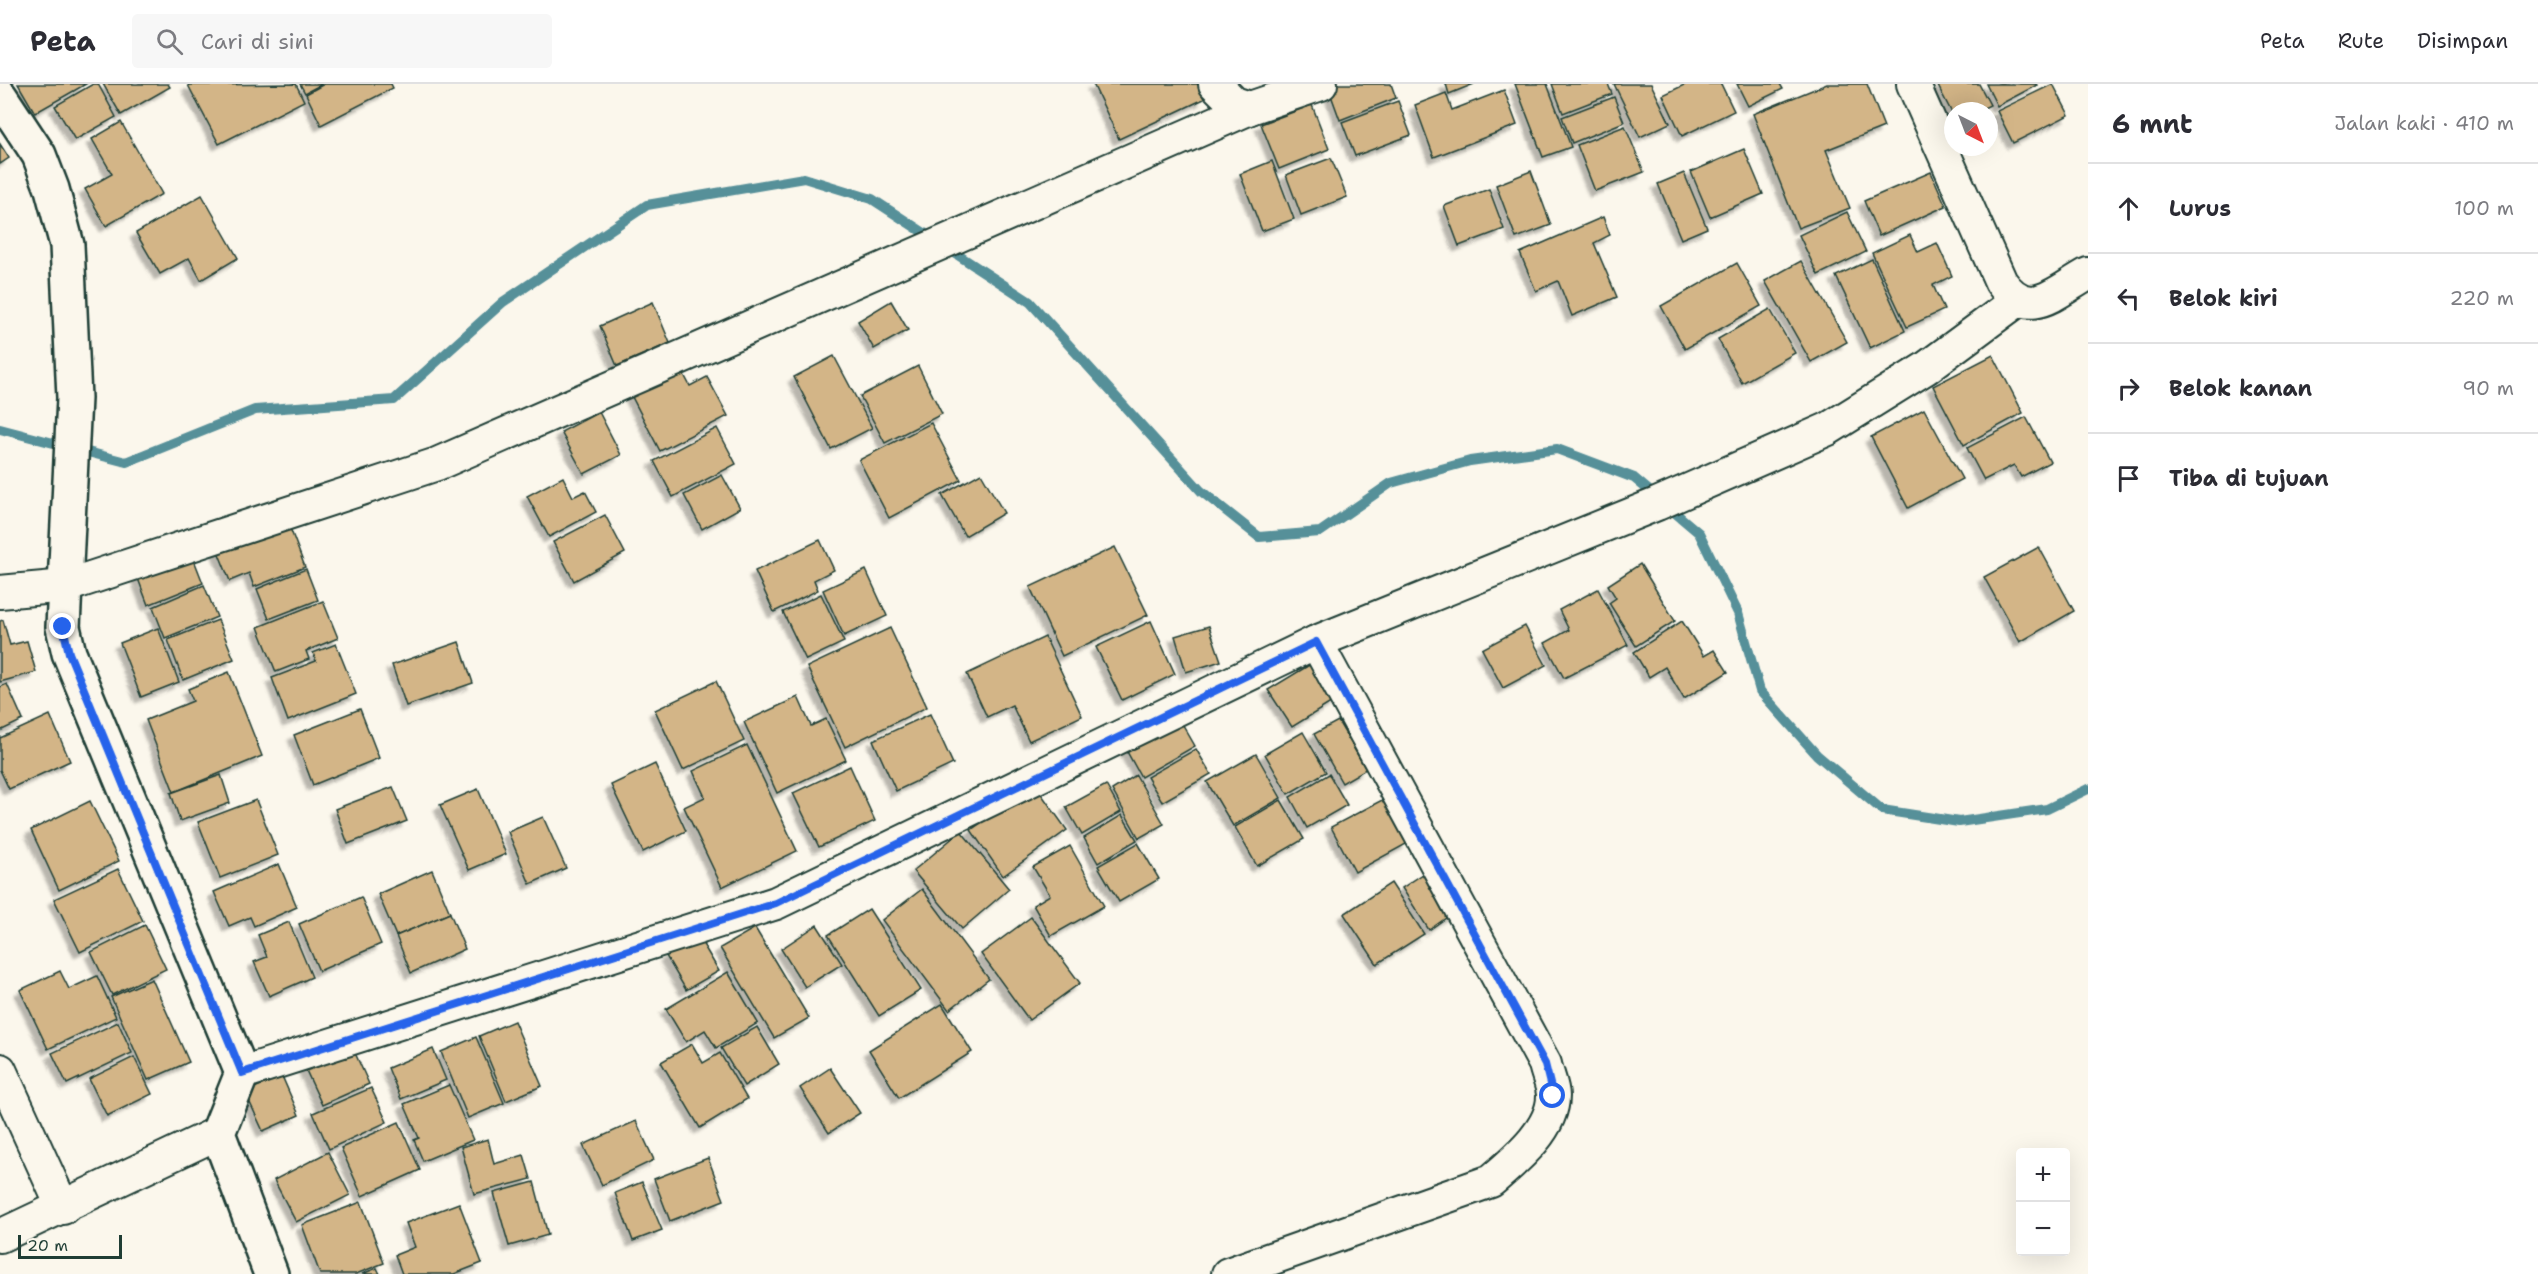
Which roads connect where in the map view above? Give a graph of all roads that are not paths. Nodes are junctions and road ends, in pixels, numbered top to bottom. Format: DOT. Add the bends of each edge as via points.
graph roads {
  1 [pos="1215,84"];
  2 [pos="1321,84"];
  3 [pos="1913,84"];
  4 [pos="0,96"];
  5 [pos="1250,108"];
  6 [pos="2088,274"];
  7 [pos="2018,300"];
  8 [pos="66,586"];
  9 [pos="0,592"];
  10 [pos="1316,642"];
  11 [pos="0,1070"];
  12 [pos="242,1073"];
  13 [pos="218,1133"];
  14 [pos="63,1208"];
  15 [pos="0,1236"];
  16 [pos="272,1274"];
  17 [pos="1228,1274"];
  1 -- 5 [label="street" via="1234,104"];
  2 -- 5 [label="street"];
  3 -- 7 [label="street" via="2001,282"];
  4 -- 8 [label="street" via="39,155 67,245 74,398"];
  5 -- 8 [label="street" via="437,464"];
  6 -- 7 [label="street" via="2040,301 2029,304"];
  7 -- 10 [label="street" via="1926,368 1828,429 1657,504"];
  8 -- 9 [label="street"];
  8 -- 12 [label="street" via="63,627 69,653"];
  10 -- 12 [label="street" via="776,903"];
  10 -- 17 [label="street" via="1545,1064 1553,1096 1543,1128 1520,1157 1491,1181"];
  11 -- 14 [label="street"];
  12 -- 13 [label="street"];
  13 -- 14 [label="street"];
  13 -- 16 [label="street"];
  14 -- 15 [label="street"];
}
